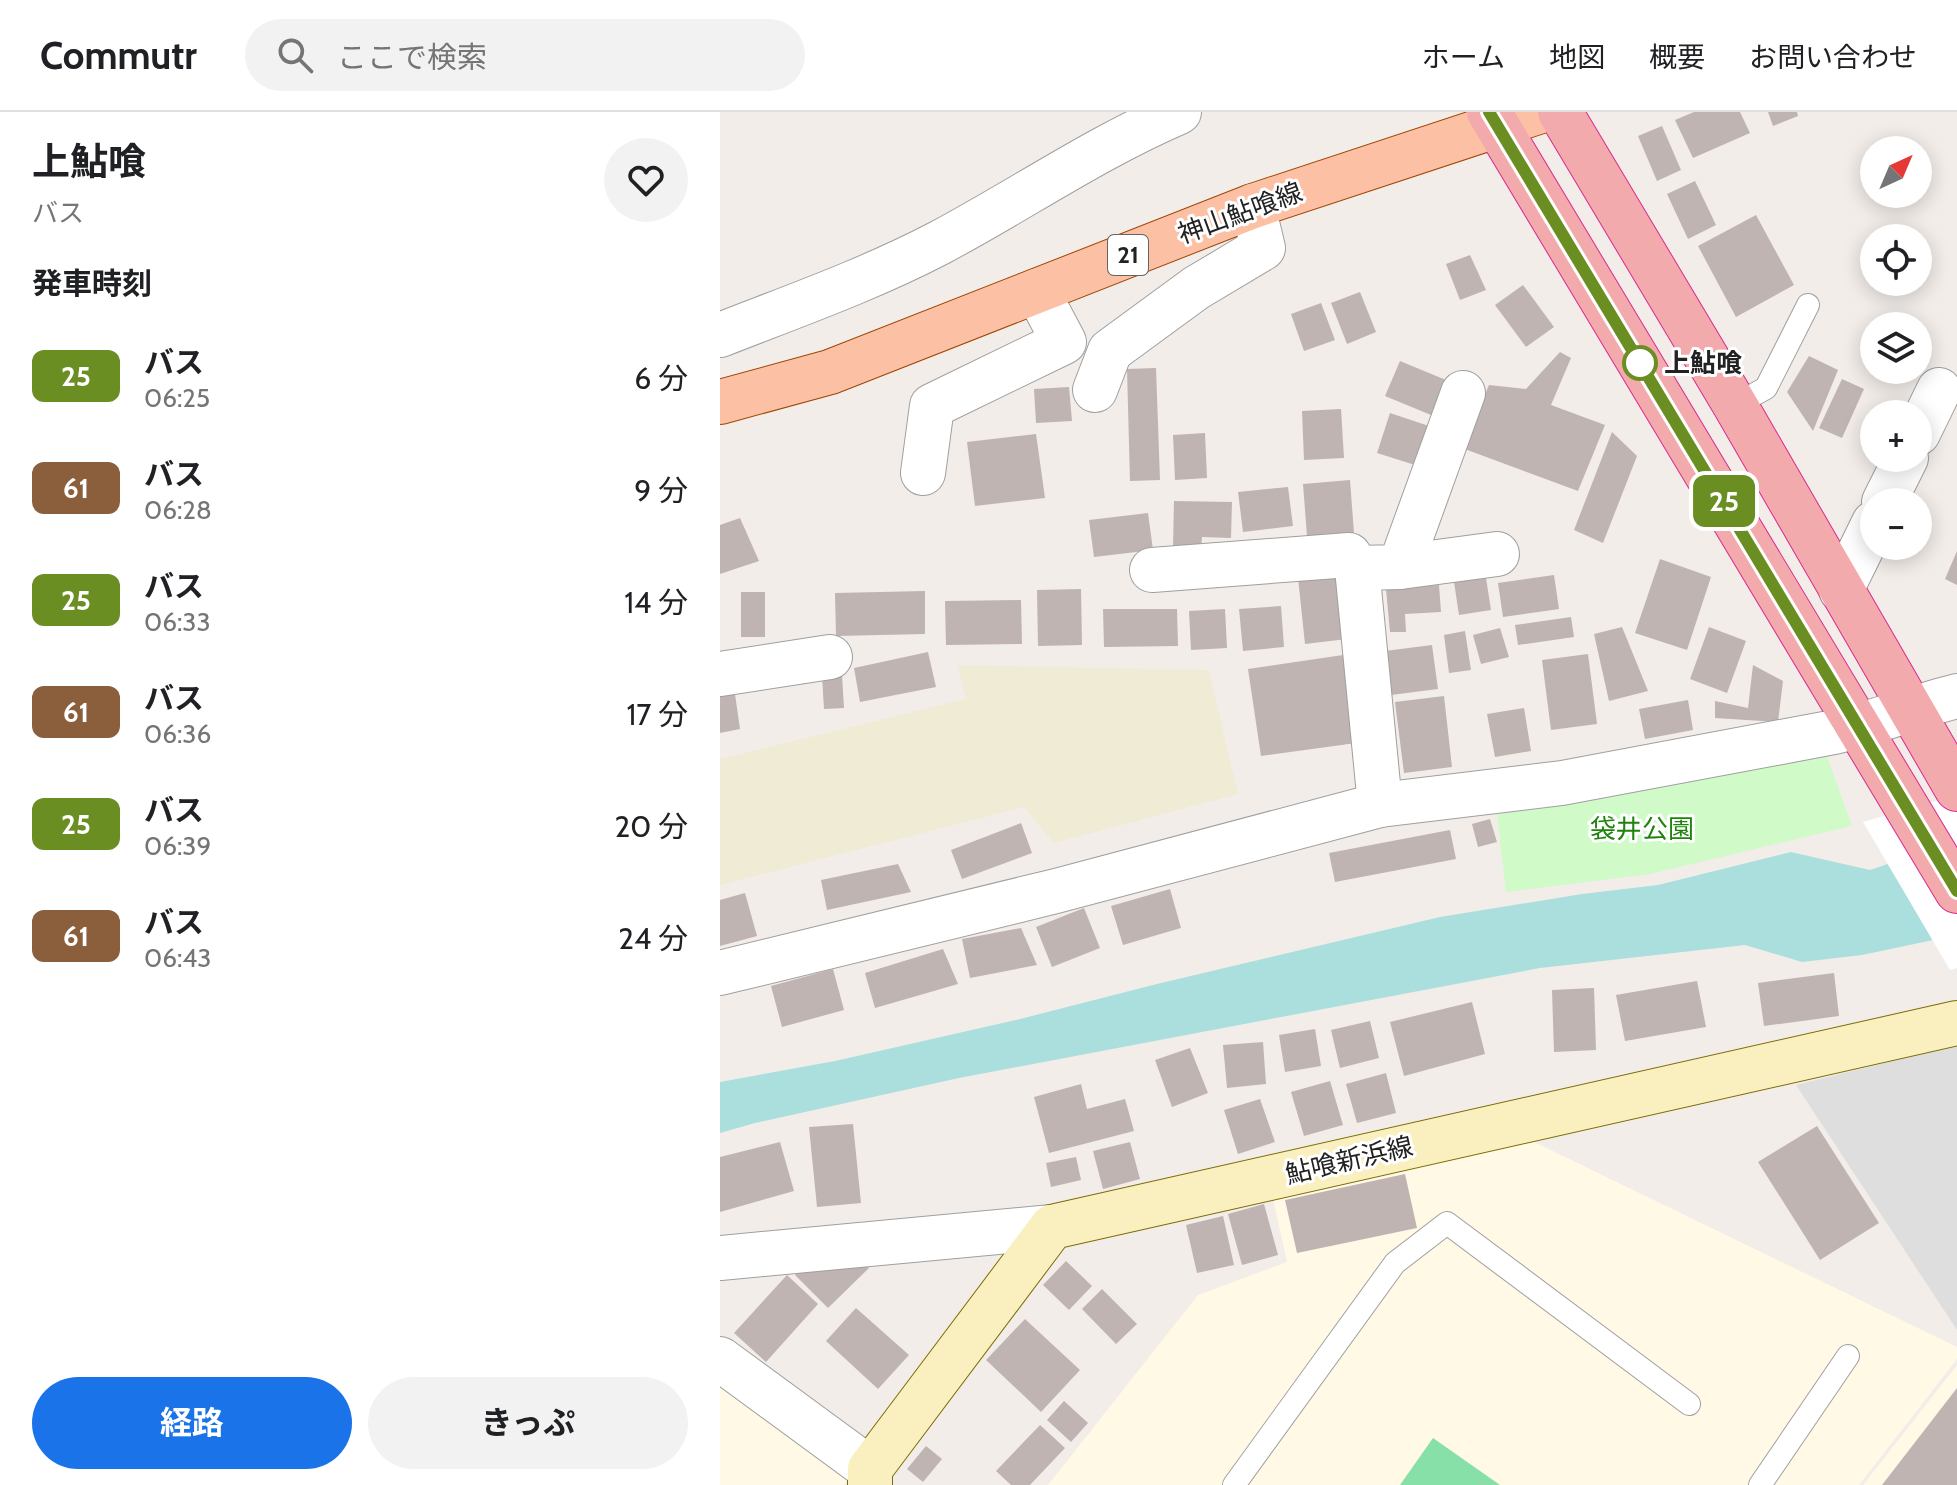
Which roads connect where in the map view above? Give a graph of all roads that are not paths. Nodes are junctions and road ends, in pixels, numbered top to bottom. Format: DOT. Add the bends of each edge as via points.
graph roads {
  1 [pos="1179,112"];
  2 [pos="1560,112"];
  3 [pos="1508,117"];
  4 [pos="1253,206"];
  5 [pos="1037,291"];
  6 [pos="1808,305"];
  7 [pos="720,335"];
  8 [pos="1095,390"];
  9 [pos="1939,390"];
  10 [pos="1463,393"];
  11 [pos="720,402"];
  12 [pos="1932,404"];
  13 [pos="1735,405"];
  14 [pos="923,473"];
  15 [pos="1860,551"];
  16 [pos="1497,554"];
  17 [pos="1400,567"];
  18 [pos="1357,568"];
  19 [pos="1152,570"];
  20 [pos="1841,590"];
  21 [pos="830,657"];
  22 [pos="720,674"];
  23 [pos="1957,696"];
  24 [pos="1910,708"];
  25 [pos="1860,726"];
  26 [pos="1957,789"];
  27 [pos="1380,805"];
  28 [pos="1957,891"];
  29 [pos="720,973"];
  30 [pos="1957,1023"];
  31 [pos="1052,1227"];
  32 [pos="720,1258"];
  33 [pos="1848,1356"];
  34 [pos="720,1359"];
  35 [pos="1689,1404"];
  36 [pos="872,1480"];
  37 [pos="1234,1485"];
  38 [pos="1760,1485"];
  1 -- 7 [label="street" via="872,277"];
  2 -- 13 [label="highway"];
  3 -- 4 [label="main road, 神山鮎喰線 / 21"];
  3 -- 25 [label="highway"];
  4 -- 5 [label="main road, 神山鮎喰線 / 21"];
  4 -- 8 [label="street" via="1263,248 1196,288 1110,351"];
  5 -- 11 [label="main road, 神山鮎喰線 / 21" via="830,372"];
  5 -- 14 [label="street" via="1064,342 932,406"];
  6 -- 13 [label="lane" via="1766,388"];
  9 -- 12 [label="street"];
  10 -- 17 [label="street"];
  13 -- 20 [label="highway"];
  15 -- 20 [label="street"];
  16 -- 17 [label="street"];
  17 -- 18 [label="street"];
  18 -- 19 [label="street" via="1349,555"];
  18 -- 27 [label="street"];
  20 -- 24 [label="highway"];
  21 -- 22 [label="street"];
  23 -- 24 [label="street"];
  24 -- 25 [label="street"];
  24 -- 26 [label="highway"];
  25 -- 27 [label="street" via="1562,783"];
  25 -- 28 [label="highway"];
  27 -- 29 [label="street"];
  30 -- 31 [label="main road, 鮎喰新浜線"];
  31 -- 32 [label="street"];
  31 -- 36 [label="main road"];
  33 -- 38 [label="lane"];
  34 -- 36 [label="street"];
  35 -- 37 [label="lane" via="1447,1223 1395,1263"];
}
